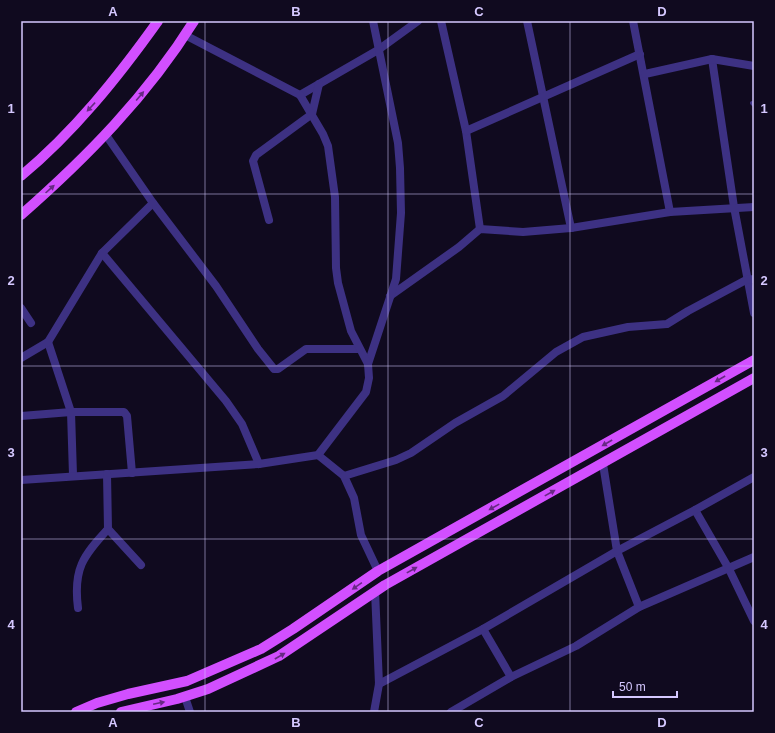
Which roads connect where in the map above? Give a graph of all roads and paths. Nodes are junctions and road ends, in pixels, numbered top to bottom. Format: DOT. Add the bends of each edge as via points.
graph roads {
  1 [pos="158,21"];
  2 [pos="194,21"];
  3 [pos="373,21"];
  4 [pos="418,21"];
  5 [pos="441,21"];
  6 [pos="527,21"];
  7 [pos="633,21"];
  8 [pos="185,35"];
  9 [pos="378,50"];
  10 [pos="640,54"];
  11 [pos="712,59"];
  12 [pos="754,66"];
  13 [pos="645,74"];
  14 [pos="319,84"];
  15 [pos="300,95"];
  16 [pos="543,97"];
  17 [pos="312,114"];
  18 [pos="466,131"];
  19 [pos="106,135"];
  20 [pos="21,176"];
  21 [pos="153,203"];
  22 [pos="734,207"];
  23 [pos="754,207"];
  24 [pos="670,212"];
  25 [pos="21,215"];
  26 [pos="269,220"];
  27 [pos="571,228"];
  28 [pos="480,229"];
  29 [pos="102,253"];
  30 [pos="750,279"];
  31 [pos="390,296"];
  32 [pos="21,308"];
  33 [pos="754,313"];
  34 [pos="31,323"];
  35 [pos="48,342"];
  36 [pos="359,349"];
  37 [pos="21,358"];
  38 [pos="754,360"];
  39 [pos="368,364"];
  40 [pos="754,378"];
  41 [pos="71,412"];
  42 [pos="21,416"];
  43 [pos="318,455"];
  44 [pos="259,464"];
  45 [pos="603,464"];
  46 [pos="132,473"];
  47 [pos="107,474"];
  48 [pos="73,475"];
  49 [pos="344,476"];
  50 [pos="754,477"];
  51 [pos="21,480"];
  52 [pos="695,510"];
  53 [pos="108,529"];
  54 [pos="617,551"];
  55 [pos="754,557"];
  56 [pos="141,565"];
  57 [pos="729,569"];
  58 [pos="378,571"];
  59 [pos="376,591"];
  60 [pos="639,607"];
  61 [pos="78,608"];
  62 [pos="754,620"];
  63 [pos="483,629"];
  64 [pos="510,677"];
  65 [pos="379,684"];
  66 [pos="185,697"];
  67 [pos="76,712"];
  68 [pos="121,712"];
  69 [pos="190,712"];
  70 [pos="374,712"];
  71 [pos="451,712"];
  1 -- 20 [label="main road, one-way" via="102,95 45,155"];
  2 -- 8 [label="main road"];
  3 -- 9 [label="street"];
  4 -- 9 [label="street"];
  5 -- 18 [label="street"];
  6 -- 16 [label="street"];
  7 -- 10 [label="street"];
  8 -- 15 [label="street"];
  19 -- 8 [label="main road, one-way" via="159,72"];
  9 -- 14 [label="street"];
  9 -- 31 [label="street" via="394,119 400,168 397,268"];
  10 -- 13 [label="street"];
  10 -- 16 [label="street"];
  11 -- 12 [label="street"];
  11 -- 13 [label="street"];
  11 -- 22 [label="street"];
  13 -- 24 [label="street"];
  14 -- 15 [label="street"];
  14 -- 17 [label="street"];
  15 -- 17 [label="street"];
  16 -- 18 [label="street"];
  16 -- 27 [label="street"];
  17 -- 26 [label="street" via="256,154 253,161"];
  17 -- 36 [label="street" via="328,146 333,170 338,283 351,331"];
  18 -- 28 [label="street"];
  19 -- 21 [label="street"];
  25 -- 19 [label="main road, one-way"];
  21 -- 29 [label="street"];
  21 -- 36 [label="street" via="274,369 278,369 306,349"];
  22 -- 23 [label="street"];
  22 -- 24 [label="street"];
  22 -- 30 [label="street"];
  24 -- 27 [label="street"];
  27 -- 28 [label="street" via="515,233"];
  28 -- 31 [label="street"];
  29 -- 35 [label="street"];
  29 -- 44 [label="street" via="226,401 242,424"];
  30 -- 33 [label="street"];
  30 -- 49 [label="street" via="667,324 628,327 583,337 556,352 503,396 455,423 410,453 396,460"];
  31 -- 39 [label="street"];
  32 -- 34 [label="street"];
  35 -- 37 [label="street"];
  35 -- 41 [label="street"];
  36 -- 39 [label="street"];
  38 -- 58 [label="main road, one-way"];
  39 -- 43 [label="street" via="366,392"];
  40 -- 45 [label="main road"];
  41 -- 42 [label="street"];
  41 -- 46 [label="street" via="126,413"];
  41 -- 48 [label="street"];
  43 -- 44 [label="street"];
  43 -- 49 [label="street"];
  44 -- 46 [label="street"];
  45 -- 54 [label="street"];
  59 -- 45 [label="main road, one-way"];
  46 -- 47 [label="street"];
  47 -- 48 [label="street"];
  47 -- 53 [label="street"];
  48 -- 51 [label="street"];
  49 -- 58 [label="street" via="354,498 361,535"];
  50 -- 52 [label="street"];
  52 -- 54 [label="street"];
  52 -- 57 [label="street"];
  53 -- 56 [label="street"];
  53 -- 61 [label="street" via="81,564 76,592"];
  54 -- 60 [label="street"];
  54 -- 63 [label="street"];
  55 -- 57 [label="street"];
  57 -- 60 [label="street"];
  57 -- 62 [label="street"];
  58 -- 67 [label="main road, one-way" via="293,629 236,661 187,681 103,701"];
  59 -- 65 [label="street"];
  66 -- 59 [label="main road, one-way" via="229,681 279,656"];
  60 -- 64 [label="street" via="566,652"];
  63 -- 64 [label="street"];
  63 -- 65 [label="street"];
  64 -- 71 [label="street"];
  65 -- 70 [label="street"];
  68 -- 66 [label="main road, one-way"];
  66 -- 69 [label="street"];
}
